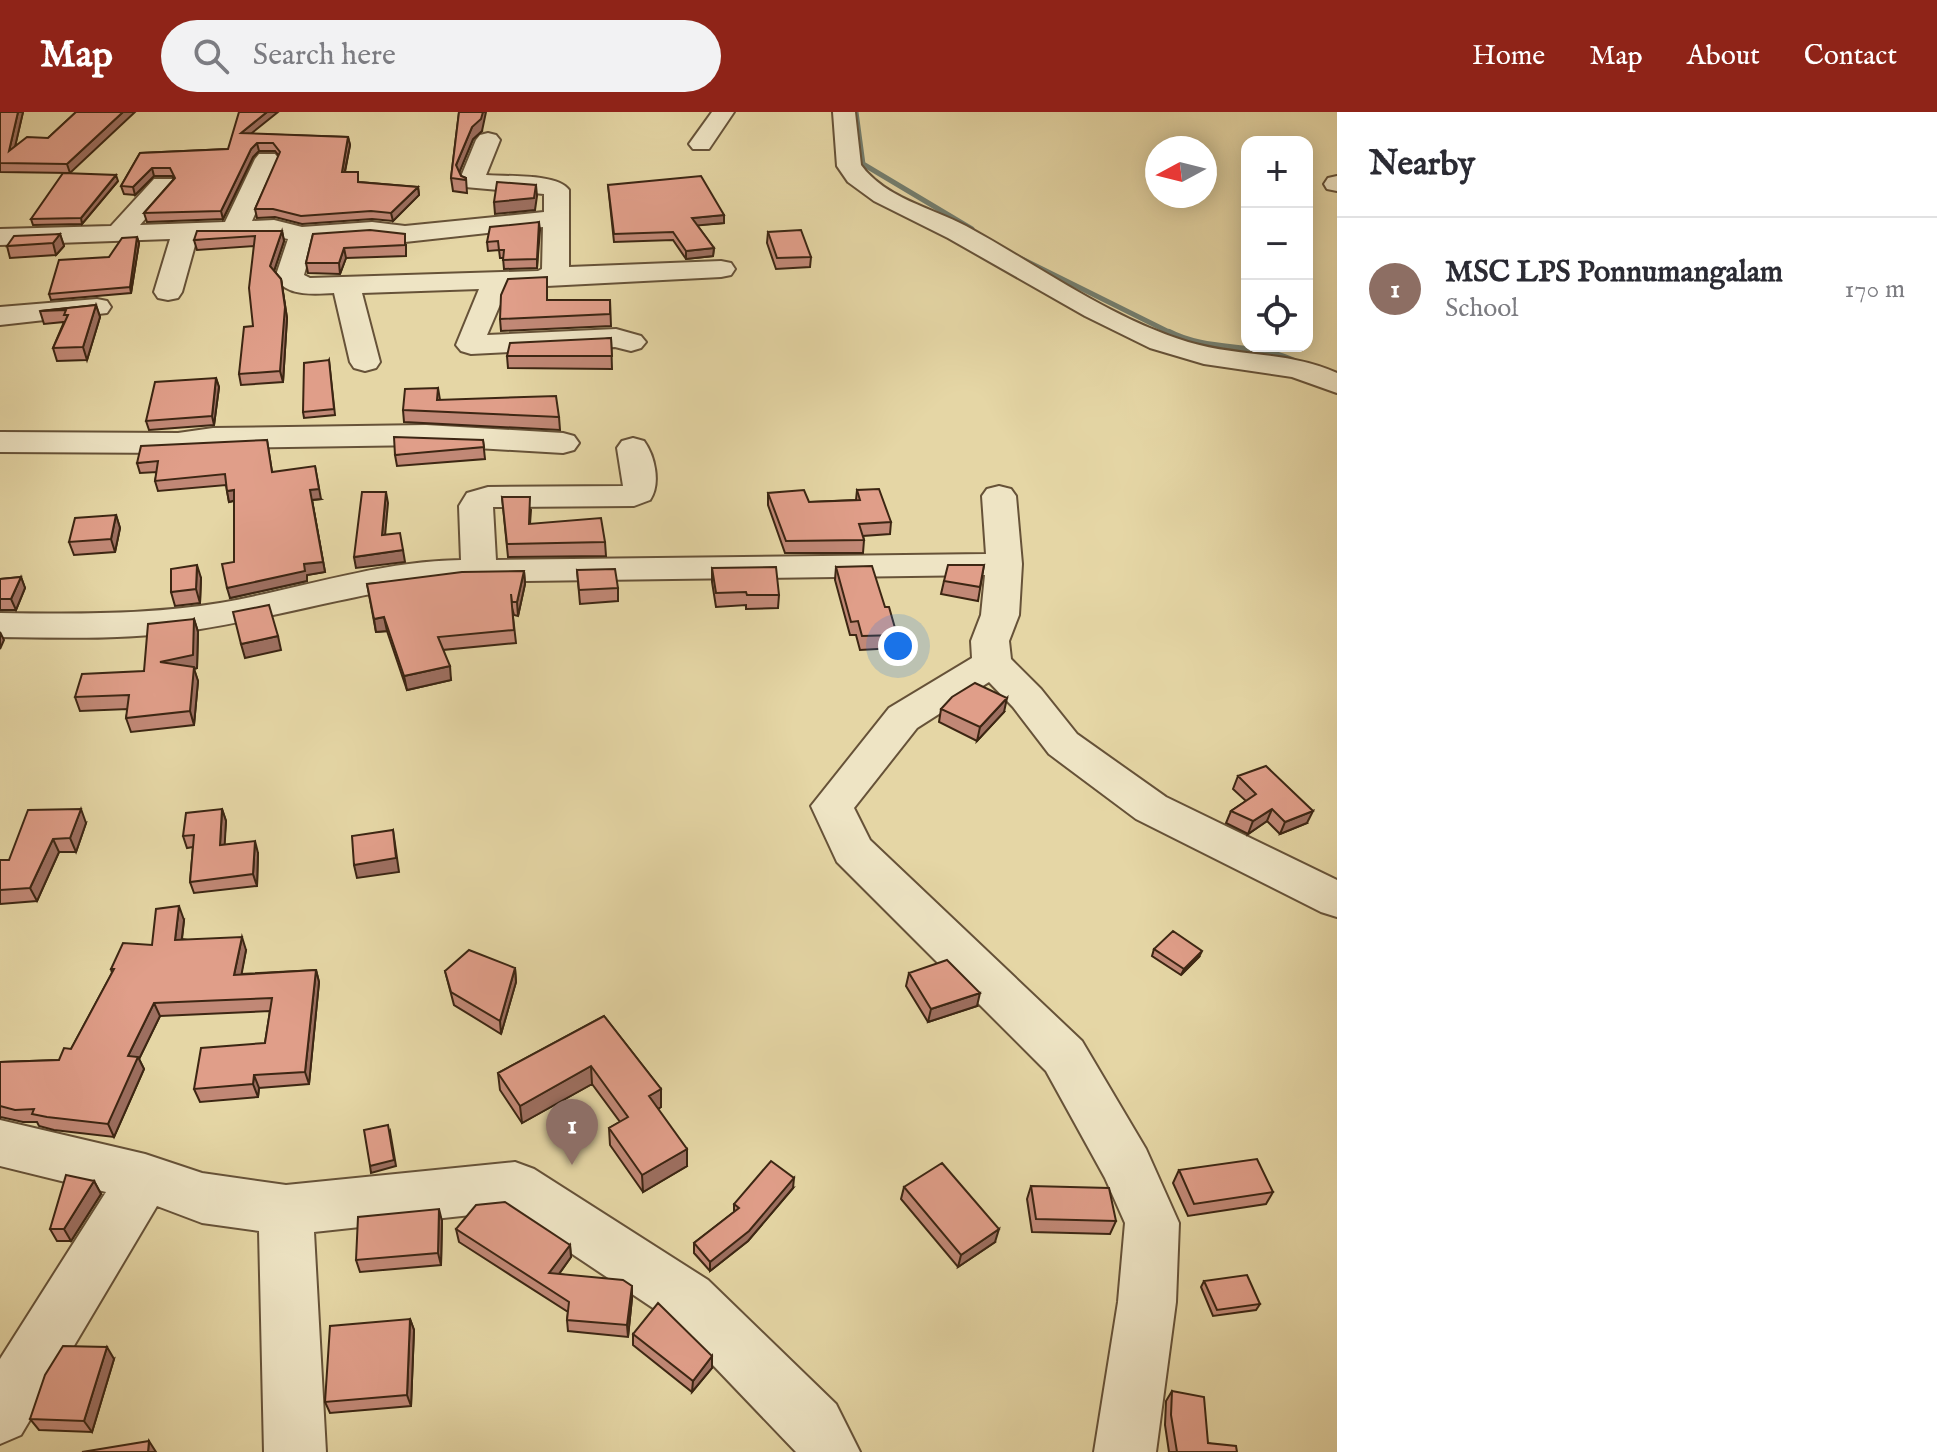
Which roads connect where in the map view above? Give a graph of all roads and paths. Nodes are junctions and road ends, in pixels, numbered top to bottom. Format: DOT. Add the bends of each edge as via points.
graph roads {
  1 [pos="723,112"];
  2 [pos="844,112"];
  3 [pos="488,140"];
  4 [pos="701,144"];
  5 [pos="267,159"];
  6 [pos="163,184"];
  7 [pos="557,218"];
  8 [pos="235,229"];
  9 [pos="186,231"];
  10 [pos="118,233"];
  11 [pos="302,235"];
  12 [pos="0,237"];
  13 [pos="721,269"];
  14 [pos="548,276"];
  15 [pos="494,283"];
  16 [pos="346,286"];
  17 [pos="168,292"];
  18 [pos="97,307"];
  19 [pos="0,316"];
  20 [pos="631,342"];
  21 [pos="365,362"];
  22 [pos="1337,384"];
  23 [pos="0,442"];
  24 [pos="563,443"];
  25 [pos="633,448"];
  26 [pos="999,496"];
  27 [pos="1004,564"];
  28 [pos="479,570"];
  29 [pos="0,625"];
  30 [pos="992,663"];
  31 [pos="1337,900"];
  32 [pos="0,1143"];
  33 [pos="145,1178"];
  34 [pos="286,1210"];
  35 [pos="0,1414"];
  36 [pos="295,1452"];
  37 [pos="829,1452"];
  38 [pos="1125,1452"];
  1 -- 4 [label="street"];
  2 -- 22 [label="street" via="849,166 867,186 1149,338 1207,355 1312,371"];
  3 -- 7 [label="street" via="474,182 552,187 557,190"];
  5 -- 8 [label="street"];
  6 -- 10 [label="street"];
  7 -- 11 [label="street" via="405,234 372,230"];
  7 -- 14 [label="street" via="556,266"];
  8 -- 9 [label="street"];
  8 -- 11 [label="street" via="274,228"];
  9 -- 10 [label="street"];
  9 -- 17 [label="street"];
  10 -- 12 [label="street"];
  11 -- 16 [label="street" via="289,278 305,286"];
  13 -- 14 [label="street"];
  14 -- 15 [label="street"];
  15 -- 16 [label="street"];
  15 -- 20 [label="street" via="471,345 616,338"];
  16 -- 21 [label="street"];
  18 -- 19 [label="street"];
  23 -- 24 [label="street" via="426,435"];
  25 -- 28 [label="street" via="640,482 634,496 479,500"];
  26 -- 27 [label="street"];
  27 -- 28 [label="street"];
  27 -- 30 [label="street" via="1000,615 990,641"];
  28 -- 29 [label="street" via="402,575 193,618 120,627"];
  30 -- 31 [label="street" via="1063,744 1151,808"];
  30 -- 38 [label="street" via="903,718 832,806 853,850 1064,1056 1133,1180 1152,1223 1147,1302"];
  32 -- 33 [label="street"];
  33 -- 34 [label="street" via="202,1198"];
  33 -- 35 [label="street"];
  34 -- 36 [label="street"];
  34 -- 37 [label="street" via="515,1186 688,1299 815,1425"];
}
